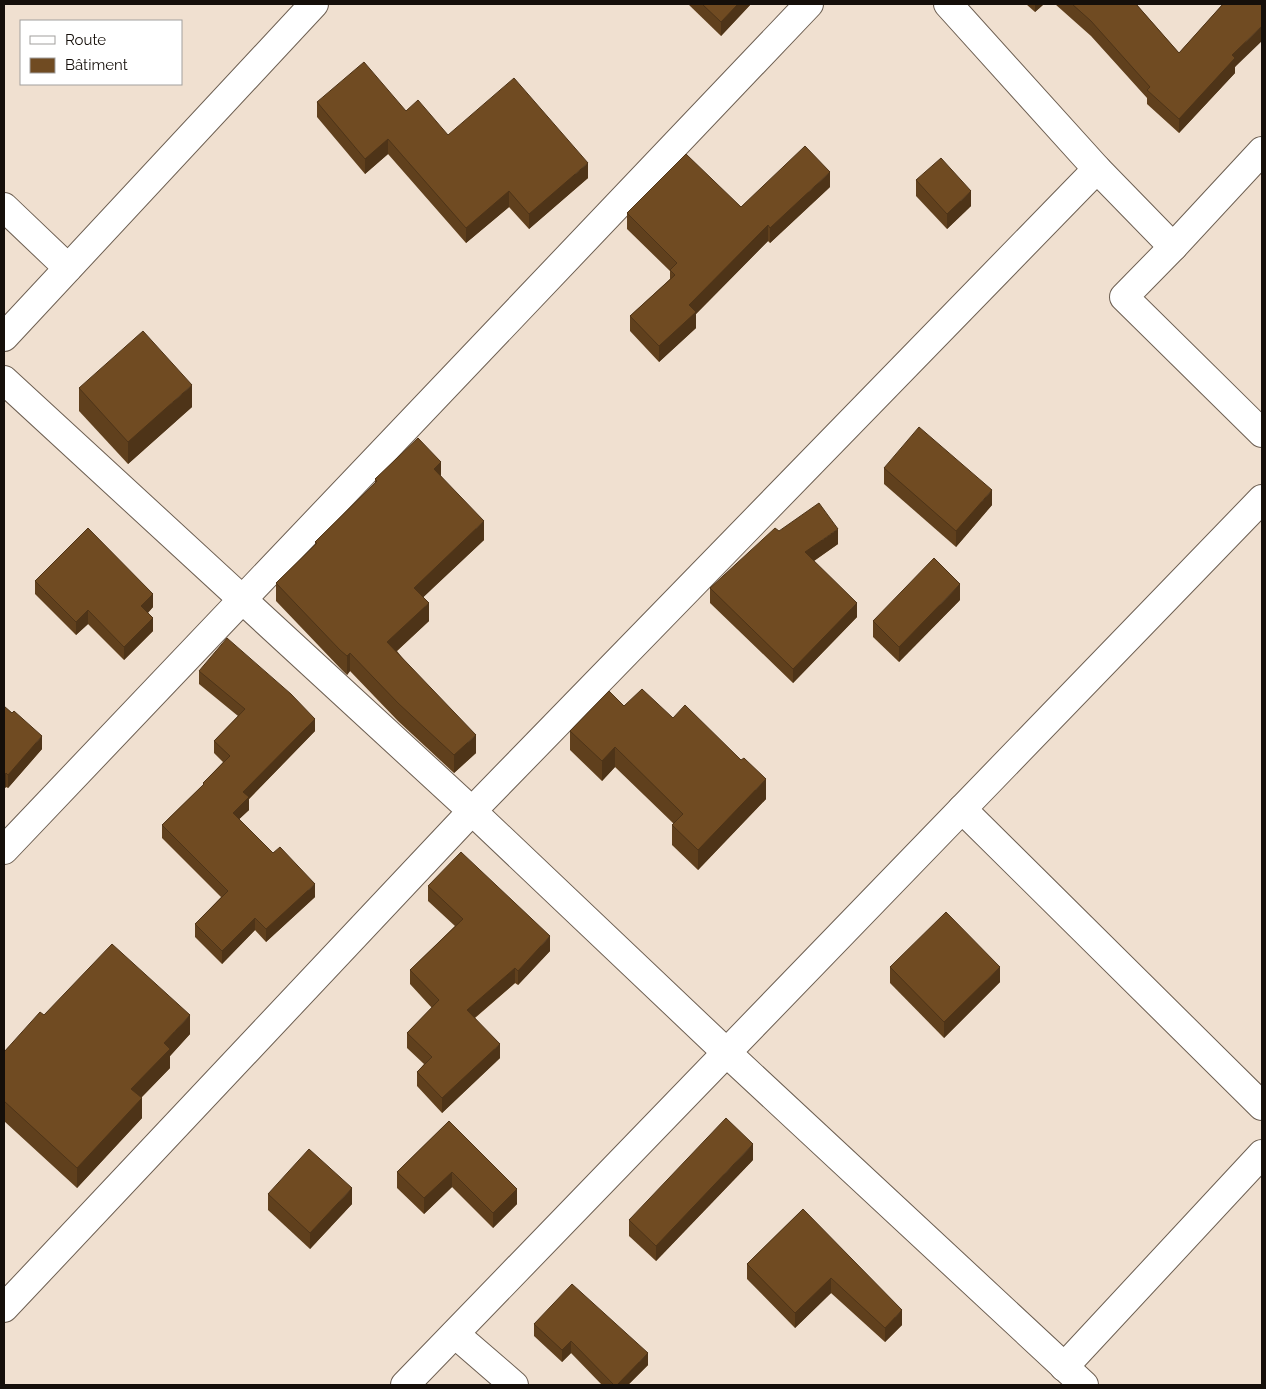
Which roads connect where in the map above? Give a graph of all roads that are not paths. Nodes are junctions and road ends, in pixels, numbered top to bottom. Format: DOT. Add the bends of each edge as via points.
graph roads {
  1 [pos="314,4"];
  2 [pos="809,4"];
  3 [pos="948,4"];
  4 [pos="1262,152"];
  5 [pos="1096,169"];
  6 [pos="4,207"];
  7 [pos="1173,247"];
  8 [pos="68,268"];
  9 [pos="4,337"];
  10 [pos="4,380"];
  11 [pos="1262,432"];
  12 [pos="1262,499"];
  13 [pos="241,600"];
  14 [pos="962,809"];
  15 [pos="472,812"];
  16 [pos="4,850"];
  17 [pos="727,1053"];
  18 [pos="1262,1106"];
  19 [pos="1262,1154"];
  20 [pos="4,1308"];
  21 [pos="455,1334"];
  22 [pos="1064,1366"];
  23 [pos="405,1385"];
  24 [pos="514,1385"];
  25 [pos="1084,1385"];
  1 -- 8 [label="street"];
  2 -- 13 [label="street"];
  3 -- 5 [label="street"];
  4 -- 7 [label="street"];
  5 -- 7 [label="street"];
  5 -- 15 [label="street"];
  6 -- 8 [label="street"];
  7 -- 11 [label="street" via="1124,297"];
  8 -- 9 [label="street"];
  10 -- 13 [label="street"];
  12 -- 14 [label="street"];
  13 -- 15 [label="street"];
  13 -- 16 [label="street"];
  14 -- 17 [label="street"];
  14 -- 18 [label="street"];
  15 -- 17 [label="street"];
  15 -- 20 [label="street"];
  17 -- 21 [label="street"];
  17 -- 22 [label="street"];
  19 -- 22 [label="street"];
  21 -- 23 [label="street"];
  21 -- 24 [label="street"];
  22 -- 25 [label="street"];
}
